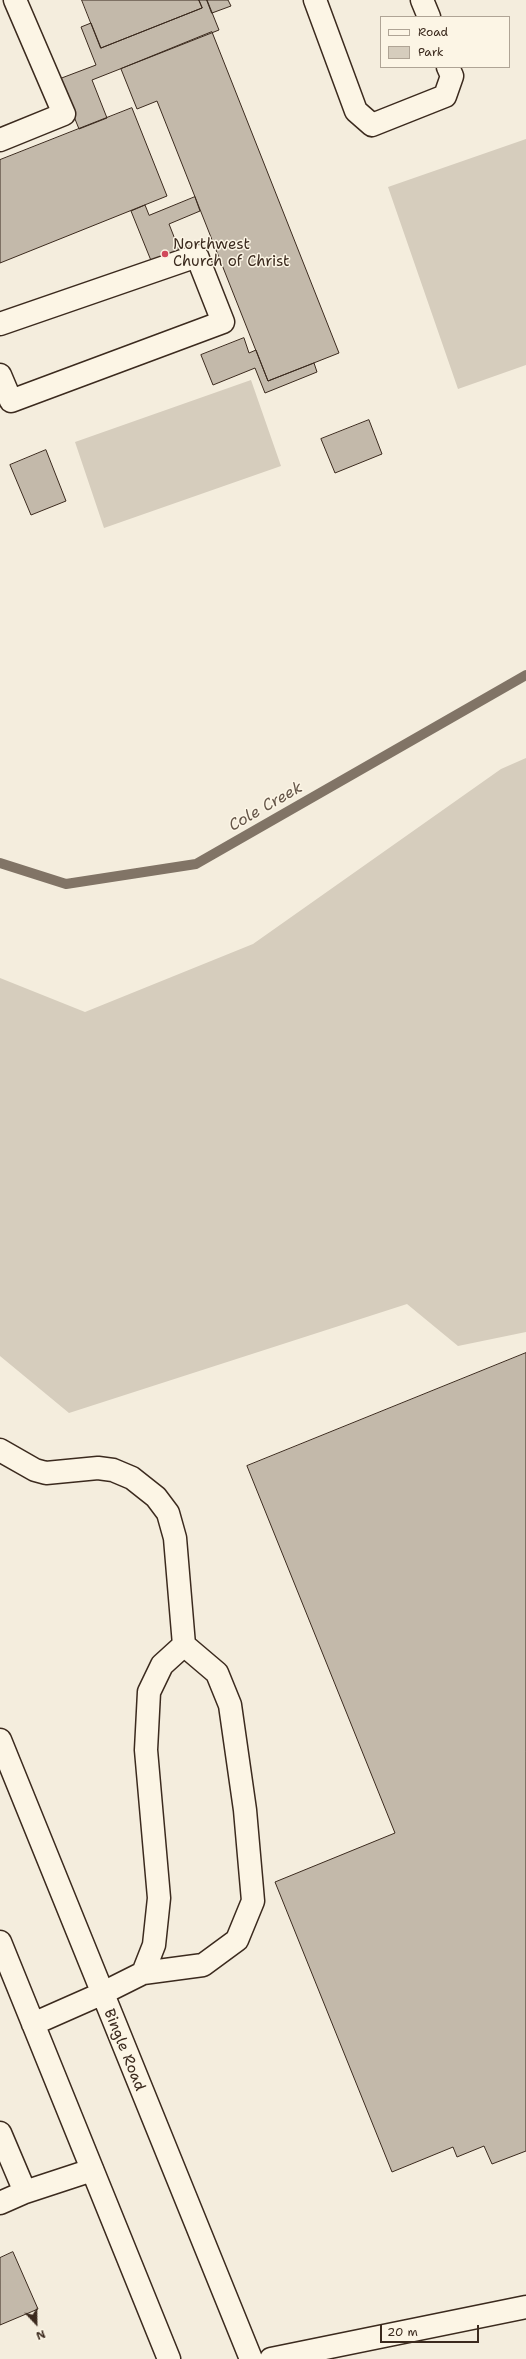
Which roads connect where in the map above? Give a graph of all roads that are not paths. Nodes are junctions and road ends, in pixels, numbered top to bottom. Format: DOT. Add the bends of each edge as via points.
graph roads {
  1 [pos="15,0"];
  2 [pos="315,0"];
  3 [pos="422,0"];
  4 [pos="429,16"];
  5 [pos="448,68"];
  6 [pos="0,140"];
  7 [pos="0,324"];
  8 [pos="0,375"];
  9 [pos="0,1450"];
  10 [pos="184,1646"];
  11 [pos="0,1740"];
  12 [pos="0,1942"];
  13 [pos="143,1973"];
  14 [pos="101,1994"];
  15 [pos="33,2024"];
  16 [pos="0,2134"];
  17 [pos="92,2170"];
  18 [pos="25,2192"];
  19 [pos="0,2203"];
  20 [pos="526,2308"];
  21 [pos="169,2359"];
  22 [pos="251,2359"];
  23 [pos="271,2359"];
  1 -- 6 [label="main road" via="64,114"];
  2 -- 5 [label="main road" via="356,111 372,125 446,96 452,76"];
  3 -- 4 [label="main road"];
  7 -- 8 [label="main road" via="198,256 223,322 11,401"];
  9 -- 10 [label="main road" via="35,1470 46,1473 98,1468 113,1470 132,1478 156,1497 168,1513 175,1538"];
  10 -- 13 [label="main road" via="162,1666 149,1692 146,1750 159,1898 154,1944"];
  10 -- 13 [label="main road" via="217,1674 230,1705 245,1810 253,1901 237,1940 203,1965"];
  11 -- 14 [label="main road, Bingle Road"];
  12 -- 15 [label="main road"];
  13 -- 14 [label="main road"];
  14 -- 15 [label="main road"];
  14 -- 22 [label="main road, Bingle Road"];
  15 -- 17 [label="main road"];
  16 -- 18 [label="main road"];
  17 -- 18 [label="main road"];
  17 -- 21 [label="main road"];
  18 -- 19 [label="main road"];
  20 -- 23 [label="main road"];
}
